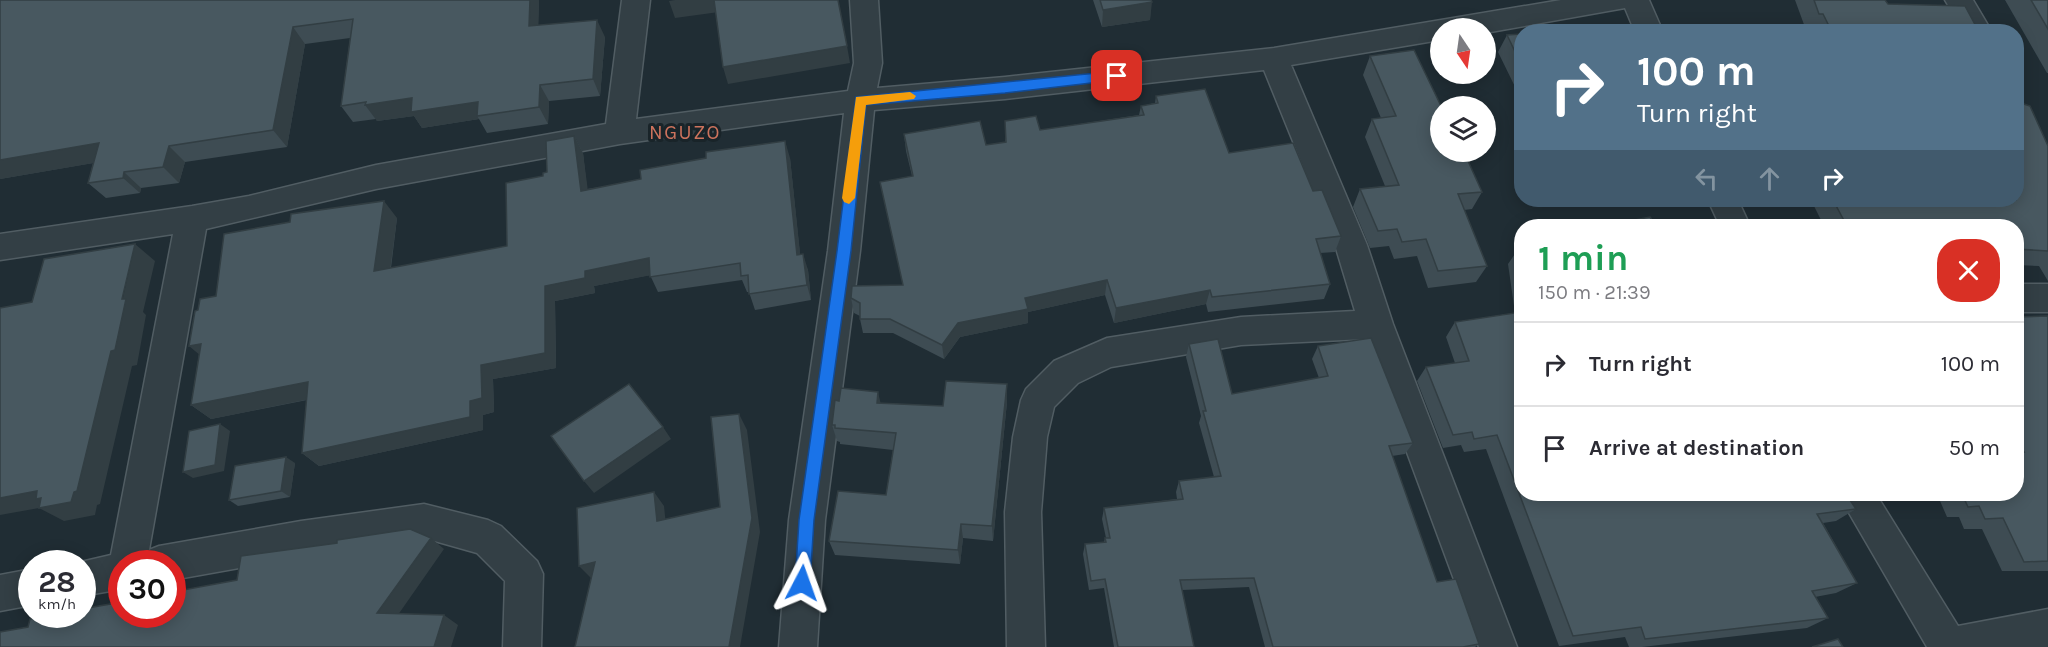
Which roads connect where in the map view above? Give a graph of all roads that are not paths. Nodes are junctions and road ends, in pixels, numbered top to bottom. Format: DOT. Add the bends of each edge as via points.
graph roads {
  1 [pos="636,0"];
  2 [pos="864,0"];
  3 [pos="1619,0"];
  4 [pos="1635,0"];
  5 [pos="1959,0"];
  6 [pos="1646,24"];
  7 [pos="1973,24"];
  8 [pos="1274,58"];
  9 [pos="860,100"];
  10 [pos="620,133"];
  11 [pos="192,219"];
  12 [pos="0,247"];
  13 [pos="2024,298"];
  14 [pos="2048,298"];
  15 [pos="1376,324"];
  16 [pos="1860,501"];
  17 [pos="131,550"];
  18 [pos="186,559"];
  19 [pos="18,590"];
  20 [pos="0,593"];
  21 [pos="2048,628"];
  22 [pos="522,647"];
  23 [pos="798,647"];
  24 [pos="1026,647"];
  25 [pos="1498,647"];
  26 [pos="1950,647"];
  1 -- 10 [label="street"];
  2 -- 9 [label="street" via="868,63"];
  3 -- 8 [label="street"];
  4 -- 6 [label="street"];
  5 -- 7 [label="street"];
  8 -- 9 [label="street"];
  8 -- 15 [label="street" via="1351,245"];
  9 -- 10 [label="street"];
  9 -- 23 [label="street" via="844,251 807,520"];
  10 -- 11 [label="street" via="376,177"];
  11 -- 12 [label="street"];
  11 -- 17 [label="street"];
  13 -- 14 [label="street"];
  15 -- 24 [label="street" via="1242,331 1107,353 1066,372 1038,400 1030,436 1023,512"];
  15 -- 25 [label="street"];
  16 -- 26 [label="street"];
  18 -- 22 [label="street" via="424,521 488,538 524,574"];
  19 -- 20 [label="street"];
  21 -- 26 [label="street"];
}
